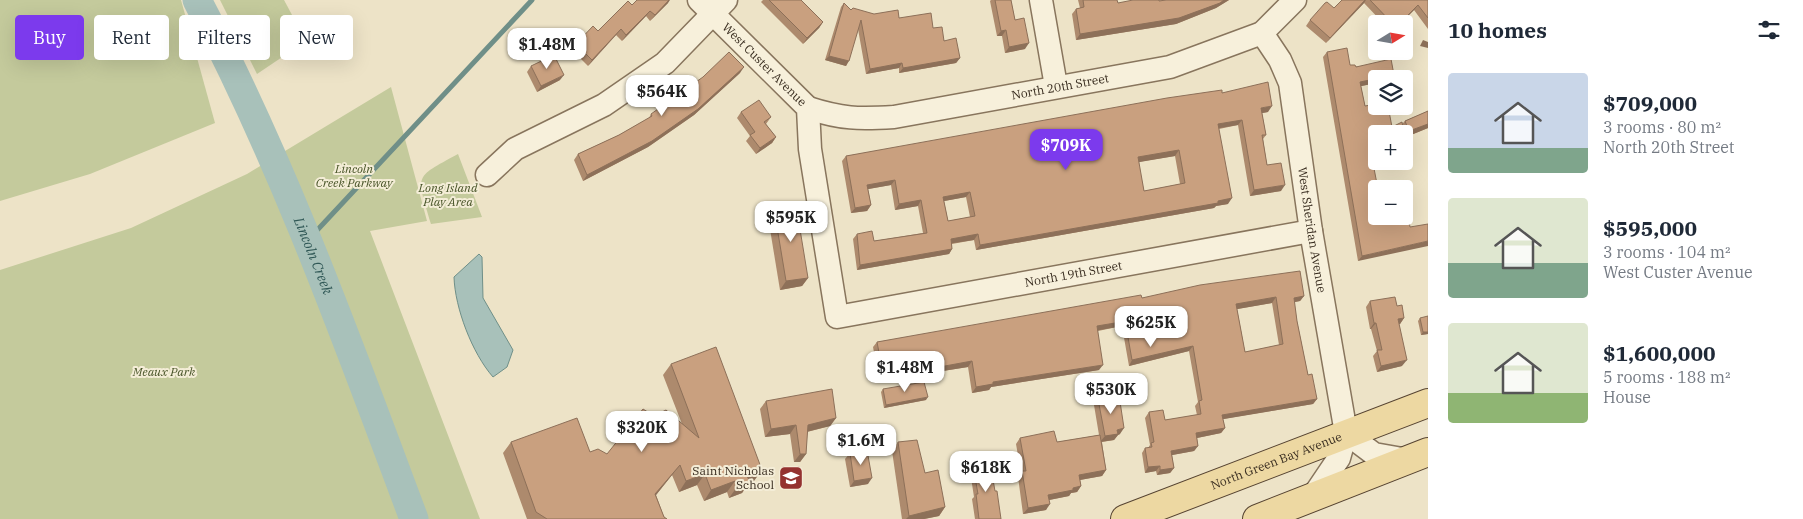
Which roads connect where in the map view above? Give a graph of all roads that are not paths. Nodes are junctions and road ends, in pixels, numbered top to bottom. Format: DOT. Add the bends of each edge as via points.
graph roads {
  1 [pos="1041,0"];
  2 [pos="1295,0"];
  3 [pos="713,4"];
  4 [pos="1262,33"];
  5 [pos="1056,86"];
  6 [pos="808,108"];
  7 [pos="487,175"];
  8 [pos="1311,231"];
  9 [pos="837,317"];
  10 [pos="1428,403"];
  11 [pos="1346,433"];
  12 [pos="1418,456"];
  13 [pos="1312,498"];
  14 [pos="1125,519"];
  15 [pos="1257,519"];
  1 -- 5 [label="street"];
  2 -- 4 [label="street, North 20th Street"];
  3 -- 6 [label="street, West Custer Avenue"];
  3 -- 7 [label="street" via="665,64 604,105 515,149"];
  4 -- 5 [label="street, North 20th Street" via="1170,67"];
  4 -- 8 [label="street, West Sheridan Avenue" via="1280,60 1290,83"];
  5 -- 6 [label="street, North 20th Street" via="894,117 834,117"];
  6 -- 9 [label="street, West Custer Avenue" via="810,149"];
  8 -- 9 [label="street, North 19th Street"];
  8 -- 11 [label="street, West Sheridan Avenue"];
  10 -- 11 [label="main road, North Green Bay Avenue"];
  11 -- 12 [label="street" via="1374,454"];
  11 -- 13 [label="street, West Sheridan Avenue" via="1339,458"];
  11 -- 14 [label="main road, North Green Bay Avenue"];
  12 -- 13 [label="main road"];
  13 -- 15 [label="main road"];
}
